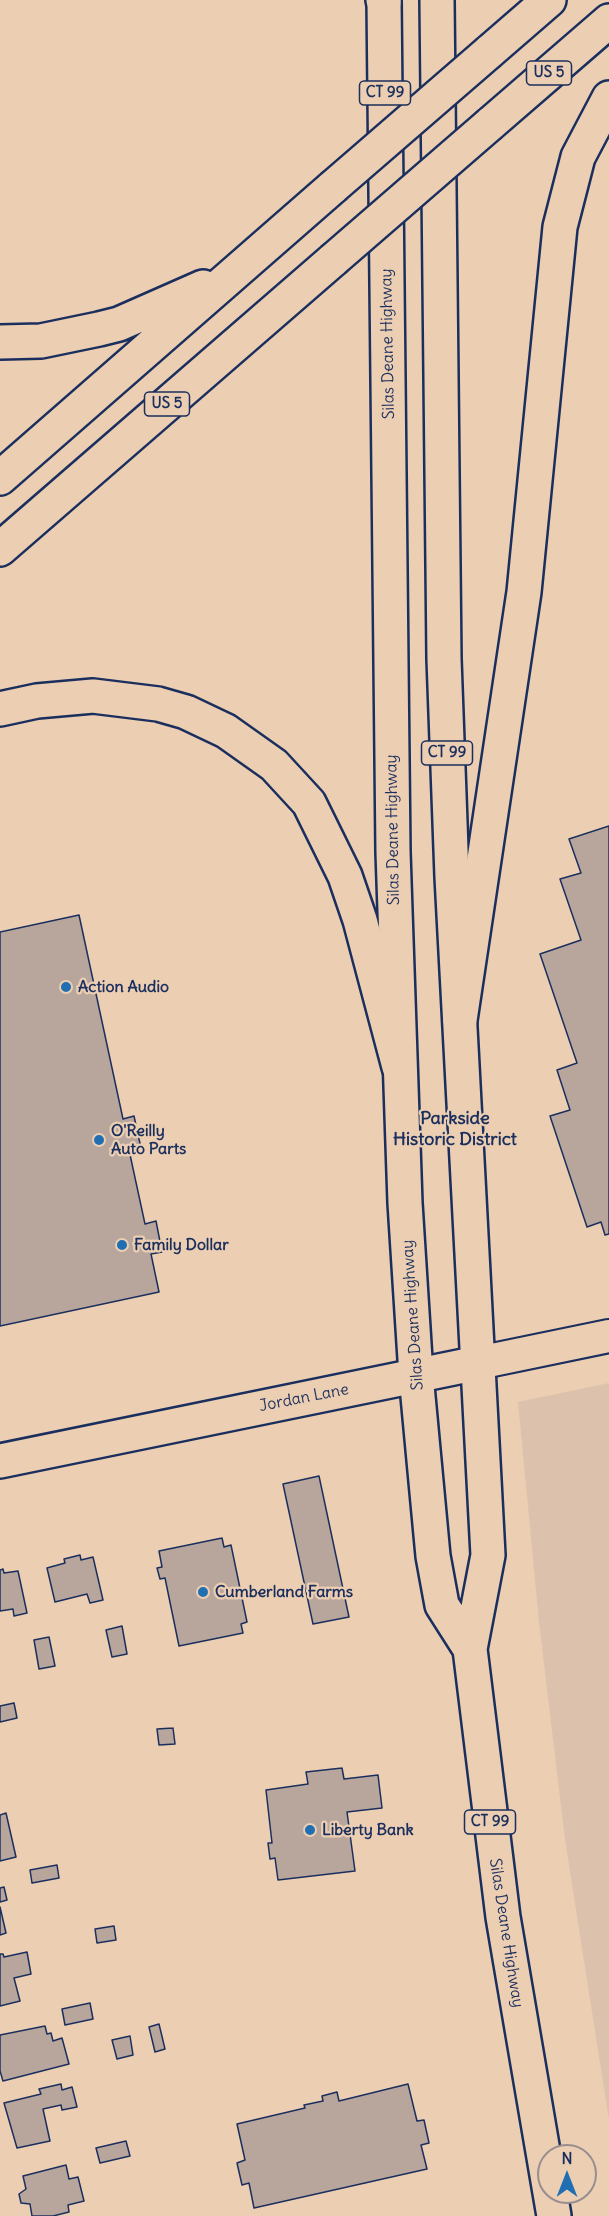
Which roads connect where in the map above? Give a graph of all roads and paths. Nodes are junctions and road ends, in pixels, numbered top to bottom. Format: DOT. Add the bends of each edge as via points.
graph roads {
  1 [pos="437,0"];
  2 [pos="549,0"];
  3 [pos="383,1"];
  4 [pos="609,21"];
  5 [pos="609,98"];
  6 [pos="235,273"];
  7 [pos="0,342"];
  8 [pos="0,478"];
  9 [pos="0,549"];
  10 [pos="0,709"];
  11 [pos="460,1020"];
  12 [pos="399,1067"];
  13 [pos="609,1336"];
  14 [pos="478,1363"];
  15 [pos="416,1375"];
  16 [pos="0,1461"];
  17 [pos="470,1649"];
  18 [pos="554,2216"];
  1 -- 11 [label="main road, Silas Deane Highway / CT 99" via="444,659"];
  2 -- 6 [label="main road, bridge"];
  3 -- 12 [label="main road, Silas Deane Highway / CT 99"];
  4 -- 9 [label="main road, US 5, bridge"];
  5 -- 11 [label="main road" via="578,157 560,227 524,592"];
  6 -- 7 [label="main road" via="119,324 57,339"];
  6 -- 8 [label="main road"];
  10 -- 12 [label="main road" via="84,697 146,702 186,712 226,731 274,765 309,803 341,868 360,920"];
  11 -- 14 [label="main road, Silas Deane Highway / CT 99"];
  12 -- 15 [label="main road, Silas Deane Highway / CT 99"];
  13 -- 14 [label="street, Jordan Lane"];
  14 -- 15 [label="main road, Jordan Lane"];
  14 -- 17 [label="main road, Silas Deane Highway / CT 99" via="488,1555"];
  15 -- 16 [label="main road, Jordan Lane"];
  15 -- 17 [label="main road, Silas Deane Highway / CT 99" via="430,1534 440,1595 442,1605"];
  17 -- 18 [label="main road, Silas Deane Highway / CT 99" via="503,1917"];
}
